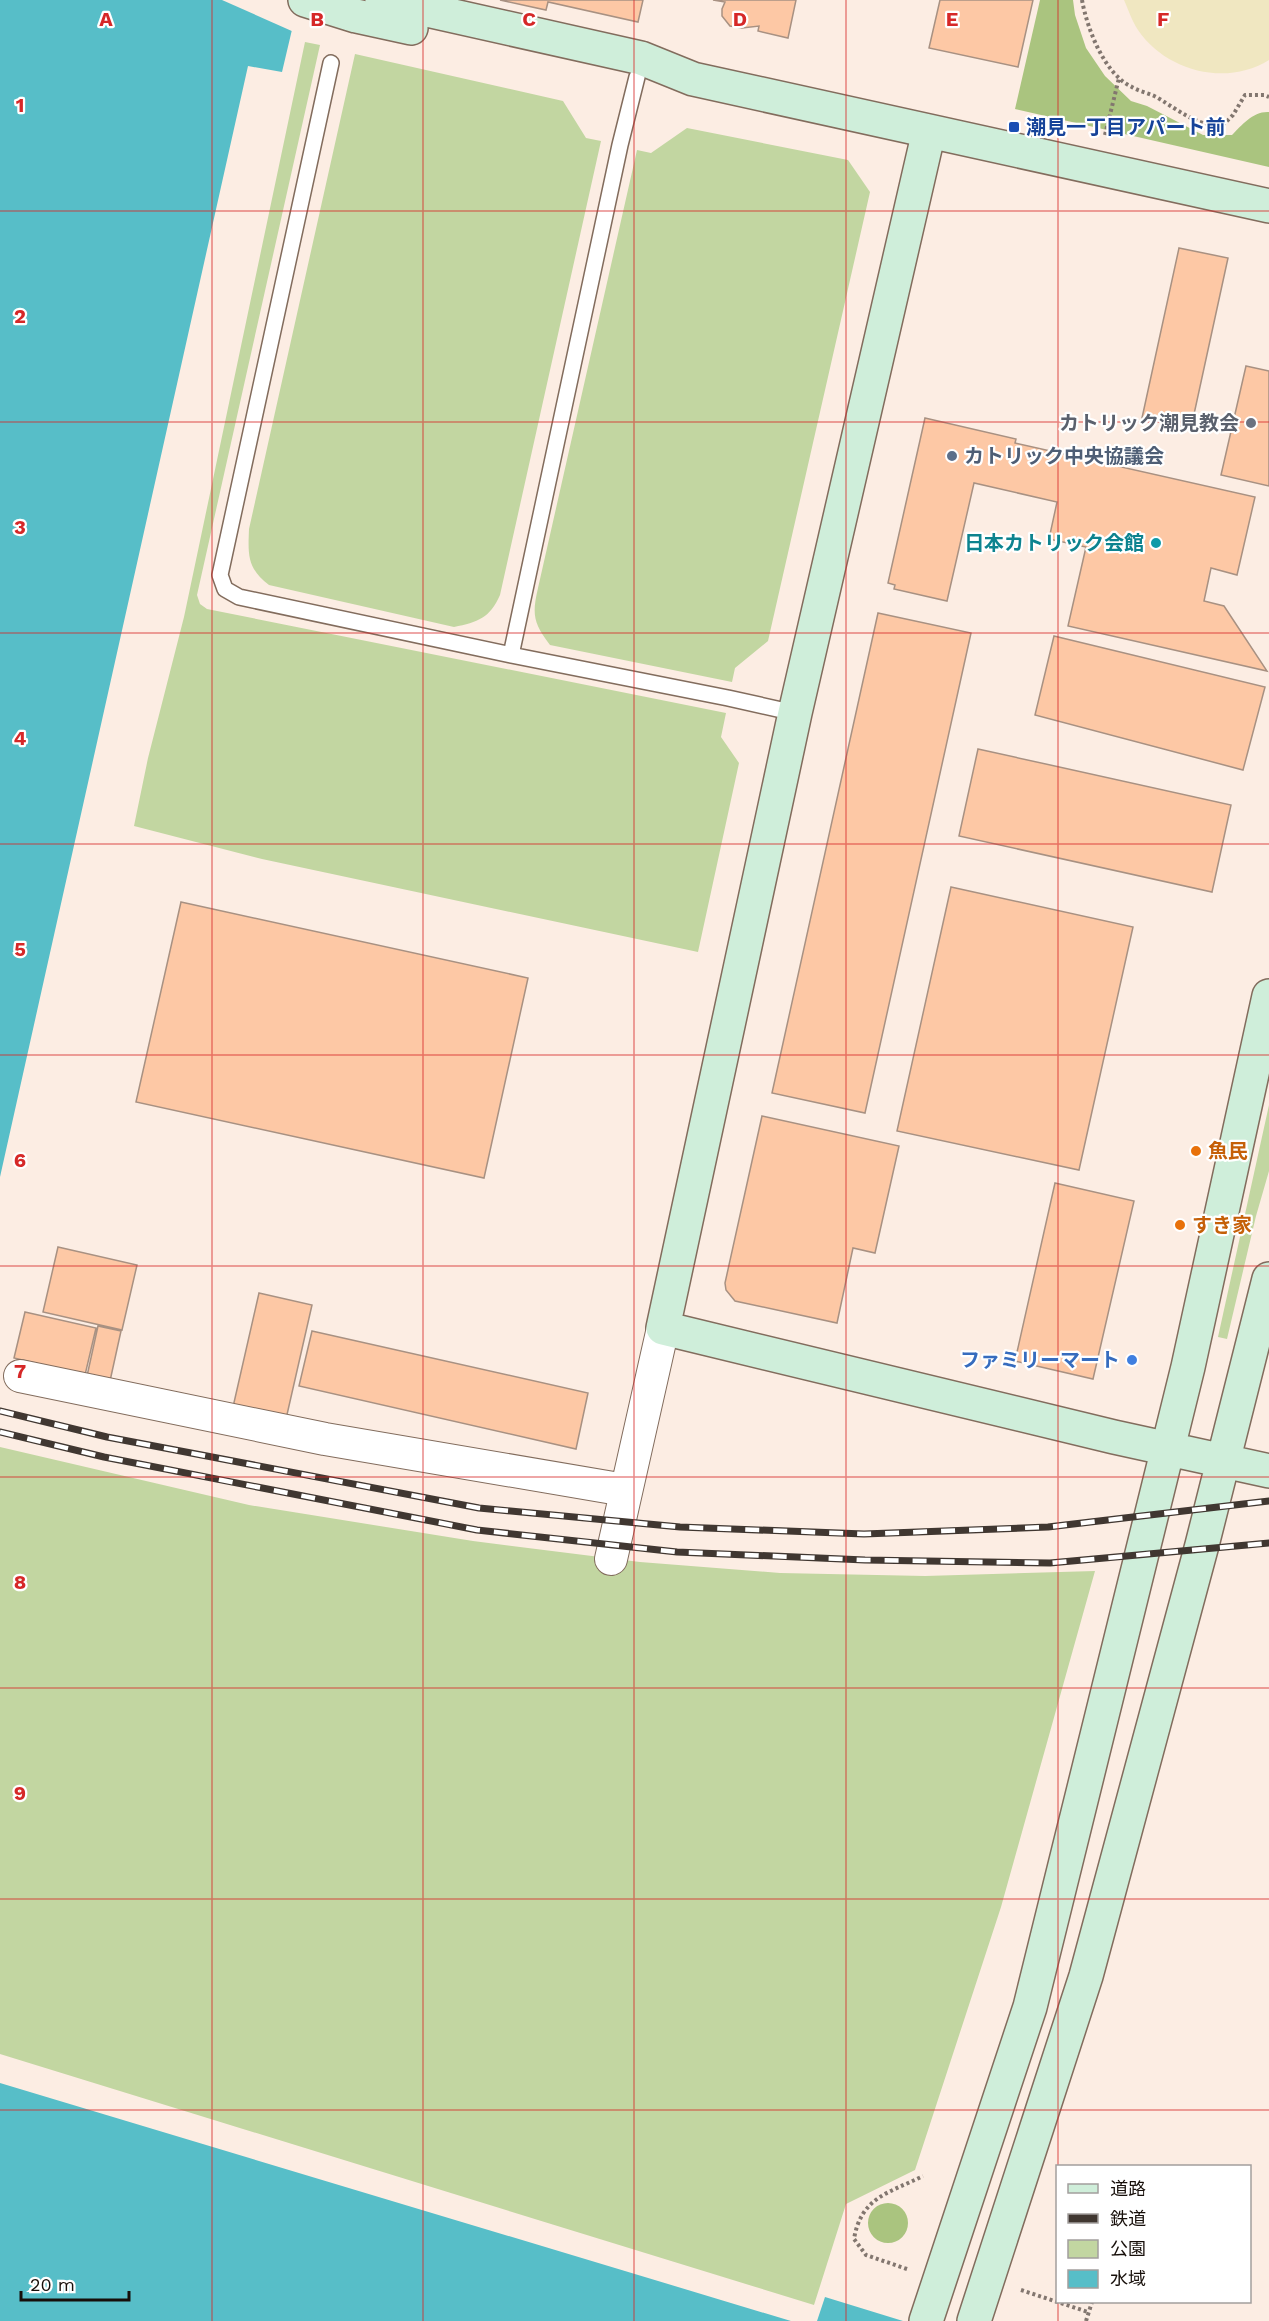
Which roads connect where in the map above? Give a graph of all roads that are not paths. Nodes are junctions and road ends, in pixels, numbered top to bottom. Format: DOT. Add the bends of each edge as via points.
graph roads {
  1 [pos="382,0"];
  2 [pos="308,1"];
  3 [pos="331,63"];
  4 [pos="637,77"];
  5 [pos="693,79"];
  6 [pos="929,131"];
  7 [pos="1269,206"];
  8 [pos="511,655"];
  9 [pos="795,714"];
  10 [pos="1269,996"];
  11 [pos="1269,1279"];
  12 [pos="663,1328"];
  13 [pos="20,1376"];
  14 [pos="1168,1449"];
  15 [pos="1223,1461"];
  16 [pos="1269,1471"];
  17 [pos="625,1490"];
  18 [pos="611,1559"];
  19 [pos="978,2310"];
  20 [pos="926,2321"];
  1 -- 5 [label="street" via="641,58"];
  2 -- 4 [label="street" via="356,16"];
  3 -- 8 [label="lane" via="220,575 225,588 239,597"];
  4 -- 5 [label="street"];
  4 -- 8 [label="lane"];
  5 -- 6 [label="street"];
  6 -- 7 [label="street"];
  6 -- 9 [label="street"];
  8 -- 9 [label="lane"];
  9 -- 12 [label="street"];
  10 -- 14 [label="street"];
  11 -- 15 [label="street"];
  12 -- 14 [label="street"];
  12 -- 17 [label="street"];
  13 -- 17 [label="street" via="325,1439"];
  14 -- 15 [label="street"];
  14 -- 20 [label="street" via="1030,2007 926,2276"];
  15 -- 16 [label="street"];
  15 -- 19 [label="street" via="1086,1976"];
  17 -- 18 [label="street"];
}
